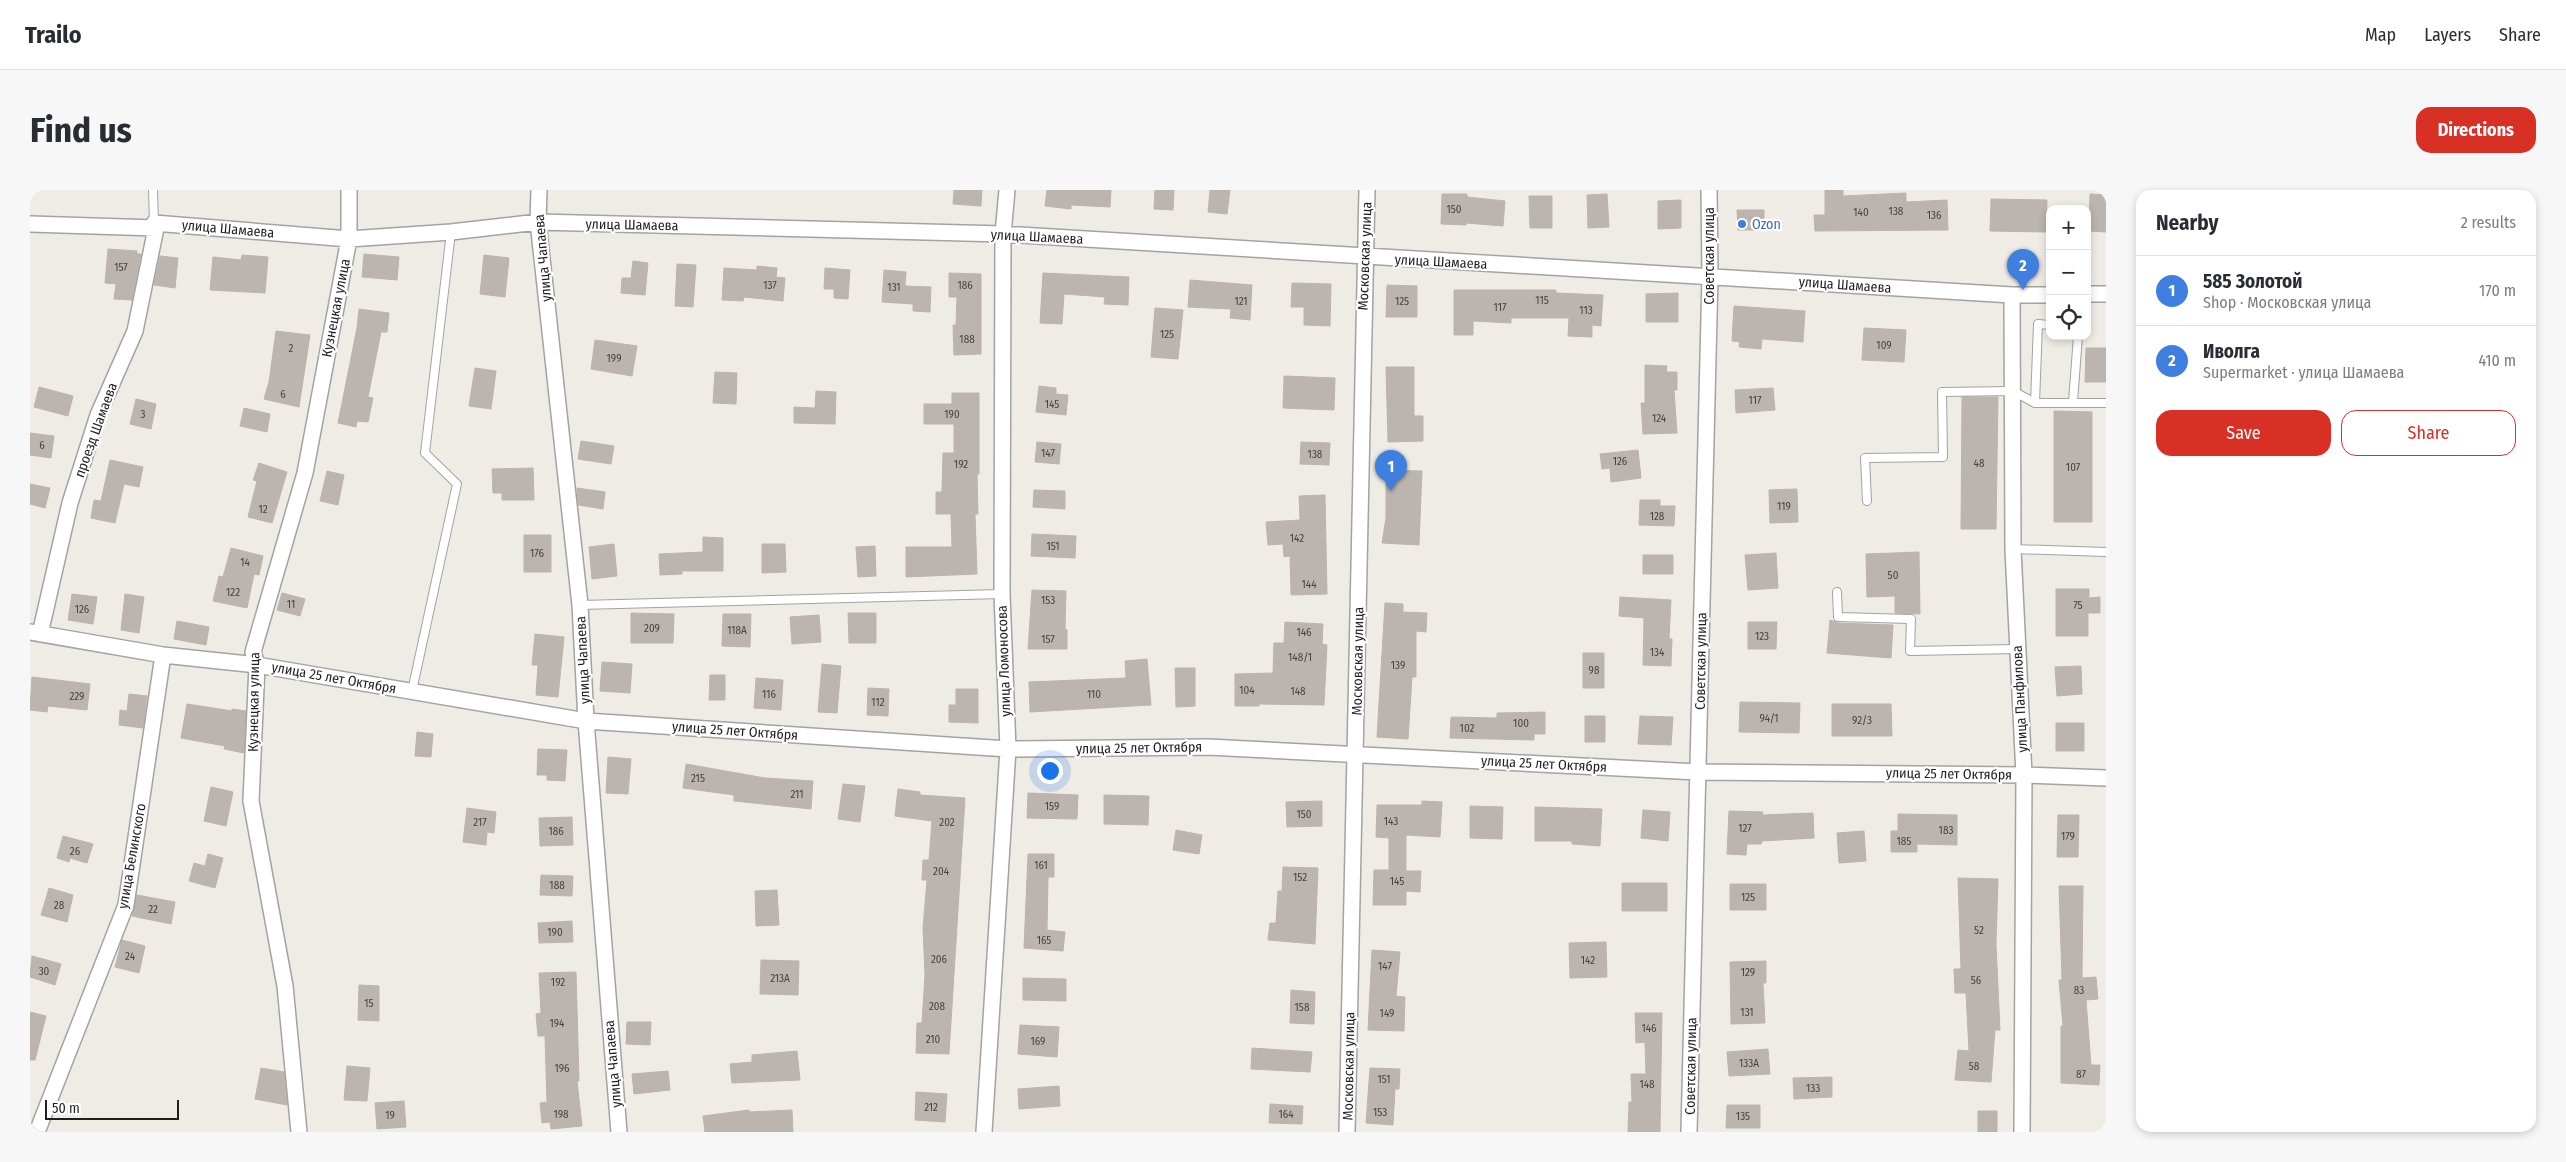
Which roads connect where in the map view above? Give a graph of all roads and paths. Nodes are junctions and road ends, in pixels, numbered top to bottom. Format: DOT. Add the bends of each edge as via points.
graph roads {
  1 [pos="153,190"];
  2 [pos="349,190"];
  3 [pos="539,190"];
  4 [pos="1007,190"];
  5 [pos="1367,190"];
  6 [pos="1709,190"];
  7 [pos="538,222"];
  8 [pos="30,224"];
  9 [pos="155,226"];
  10 [pos="451,232"];
  11 [pos="1003,234"];
  12 [pos="349,239"];
  13 [pos="1364,258"];
  14 [pos="1710,276"];
  15 [pos="2091,294"];
  16 [pos="2106,294"];
  17 [pos="2012,295"];
  18 [pos="2046,295"];
  19 [pos="2046,325"];
  20 [pos="2078,340"];
  21 [pos="2012,391"];
  22 [pos="2073,402"];
  23 [pos="2035,403"];
  24 [pos="2106,403"];
  25 [pos="1867,501"];
  26 [pos="2013,549"];
  27 [pos="2106,552"];
  28 [pos="1837,592"];
  29 [pos="1002,594"];
  30 [pos="580,604"];
  31 [pos="35,633"];
  32 [pos="2017,649"];
  33 [pos="163,655"];
  34 [pos="257,665"];
  35 [pos="412,691"];
  36 [pos="586,720"];
  37 [pos="1008,749"];
  38 [pos="1357,754"];
  39 [pos="1698,772"];
  40 [pos="2024,774"];
  41 [pos="2106,778"];
  42 [pos="37,1132"];
  43 [pos="299,1132"];
  44 [pos="619,1132"];
  45 [pos="984,1132"];
  46 [pos="1347,1132"];
  47 [pos="1689,1132"];
  48 [pos="2022,1132"];
  1 -- 9 [label="lane"];
  2 -- 12 [label="street, Кузнецкая улица"];
  3 -- 7 [label="street, улица Чапаева"];
  4 -- 11 [label="street, улица Ломоносова"];
  5 -- 13 [label="street, Московская улица"];
  6 -- 14 [label="street, Советская улица"];
  7 -- 10 [label="street, улица Шамаева"];
  7 -- 11 [label="street, улица Шамаева"];
  7 -- 30 [label="street, улица Чапаева"];
  8 -- 9 [label="street, улица Шамаева"];
  9 -- 12 [label="street, улица Шамаева"];
  9 -- 31 [label="street, проезд Шамаева" via="135,331 98,415"];
  10 -- 12 [label="street, улица Шамаева"];
  10 -- 35 [label="lane" via="425,453 457,484"];
  11 -- 13 [label="street, улица Шамаева"];
  11 -- 29 [label="street, улица Ломоносова"];
  12 -- 34 [label="street, Кузнецкая улица" via="305,473 253,652"];
  13 -- 14 [label="street, улица Шамаева"];
  13 -- 38 [label="street, Московская улица"];
  14 -- 17 [label="street, улица Шамаева"];
  14 -- 39 [label="street, Советская улица"];
  15 -- 16 [label="street"];
  17 -- 18 [label="street, улица Шамаева"];
  17 -- 21 [label="street, улица Панфилова"];
  19 -- 23 [label="lane" via="2038,324"];
  20 -- 22 [label="lane"];
  21 -- 23 [label="lane"];
  21 -- 25 [label="lane" via="1942,392 1943,457 1865,458"];
  21 -- 26 [label="street, улица Панфилова"];
  22 -- 23 [label="lane"];
  22 -- 24 [label="lane"];
  26 -- 27 [label="lane"];
  26 -- 32 [label="street, улица Панфилова"];
  28 -- 32 [label="lane" via="1838,617 1910,619 1910,651"];
  29 -- 30 [label="lane"];
  29 -- 37 [label="street, улица Ломоносова"];
  30 -- 36 [label="street, улица Чапаева"];
  31 -- 33 [label="street, улица 25 лет Октября"];
  32 -- 40 [label="street, улица Панфилова"];
  33 -- 34 [label="street, улица 25 лет Октября"];
  33 -- 42 [label="street, улица Белинского" via="126,905"];
  34 -- 35 [label="street, улица 25 лет Октября"];
  34 -- 43 [label="street, Кузнецкая улица" via="251,801 285,986"];
  35 -- 36 [label="street, улица 25 лет Октября"];
  36 -- 37 [label="street, улица 25 лет Октября"];
  36 -- 44 [label="street, улица Чапаева"];
  37 -- 38 [label="street, улица 25 лет Октября" via="1208,747"];
  37 -- 45 [label="street, улица Ломоносова"];
  38 -- 39 [label="street, улица 25 лет Октября"];
  38 -- 46 [label="street, Московская улица"];
  39 -- 40 [label="street, улица 25 лет Октября"];
  39 -- 47 [label="street, Советская улица"];
  40 -- 41 [label="street, улица 25 лет Октября"];
  40 -- 48 [label="street, улица Панфилова"];
}
